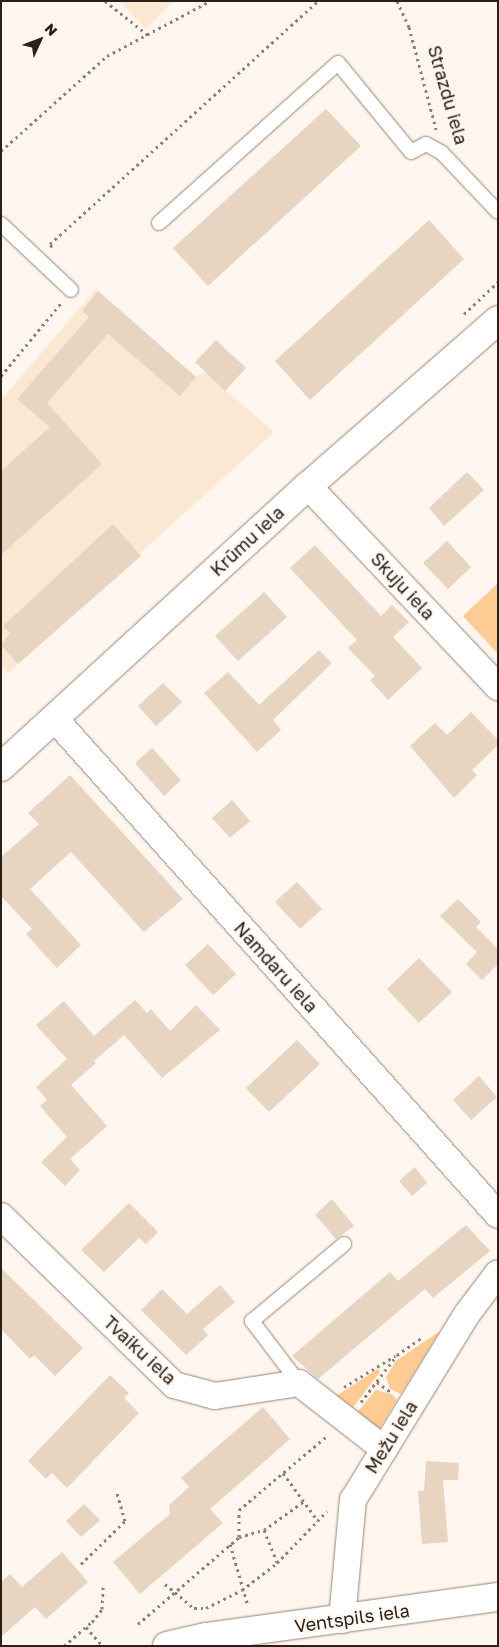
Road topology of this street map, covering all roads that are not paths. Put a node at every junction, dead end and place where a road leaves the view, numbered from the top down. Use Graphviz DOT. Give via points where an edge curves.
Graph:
graph roads {
  1 [pos="498,212"];
  2 [pos="159,223"];
  3 [pos="1,224"];
  4 [pos="71,290"];
  5 [pos="498,320"];
  6 [pos="308,486"];
  7 [pos="498,687"];
  8 [pos="54,718"];
  9 [pos="1,768"];
  10 [pos="498,1215"];
  11 [pos="1,1216"];
  12 [pos="344,1244"];
  13 [pos="498,1273"];
  14 [pos="299,1382"];
  15 [pos="384,1449"];
  16 [pos="498,1597"];
  17 [pos="342,1620"];
  18 [pos="210,1641"];
  19 [pos="167,1646"];
  1 -- 2 [label="lane, Strazdu iela" via="442,153 426,144 411,152 338,63"];
  3 -- 4 [label="lane"];
  5 -- 6 [label="street, Krūmu iela"];
  6 -- 7 [label="street, Skuju iela"];
  6 -- 8 [label="street, Krūmu iela"];
  8 -- 9 [label="street, Krūmu iela"];
  8 -- 10 [label="street, Namdaru iela"];
  11 -- 14 [label="street, Tvaiku iela" via="174,1385 215,1396"];
  12 -- 14 [label="lane" via="252,1321"];
  13 -- 15 [label="street, Mežu iela" via="467,1314"];
  14 -- 15 [label="street"];
  15 -- 17 [label="street, Mežu iela" via="352,1500"];
  16 -- 17 [label="street, Ventspils iela"];
  17 -- 18 [label="street, Ventspils iela"];
  18 -- 19 [label="street"];
}
